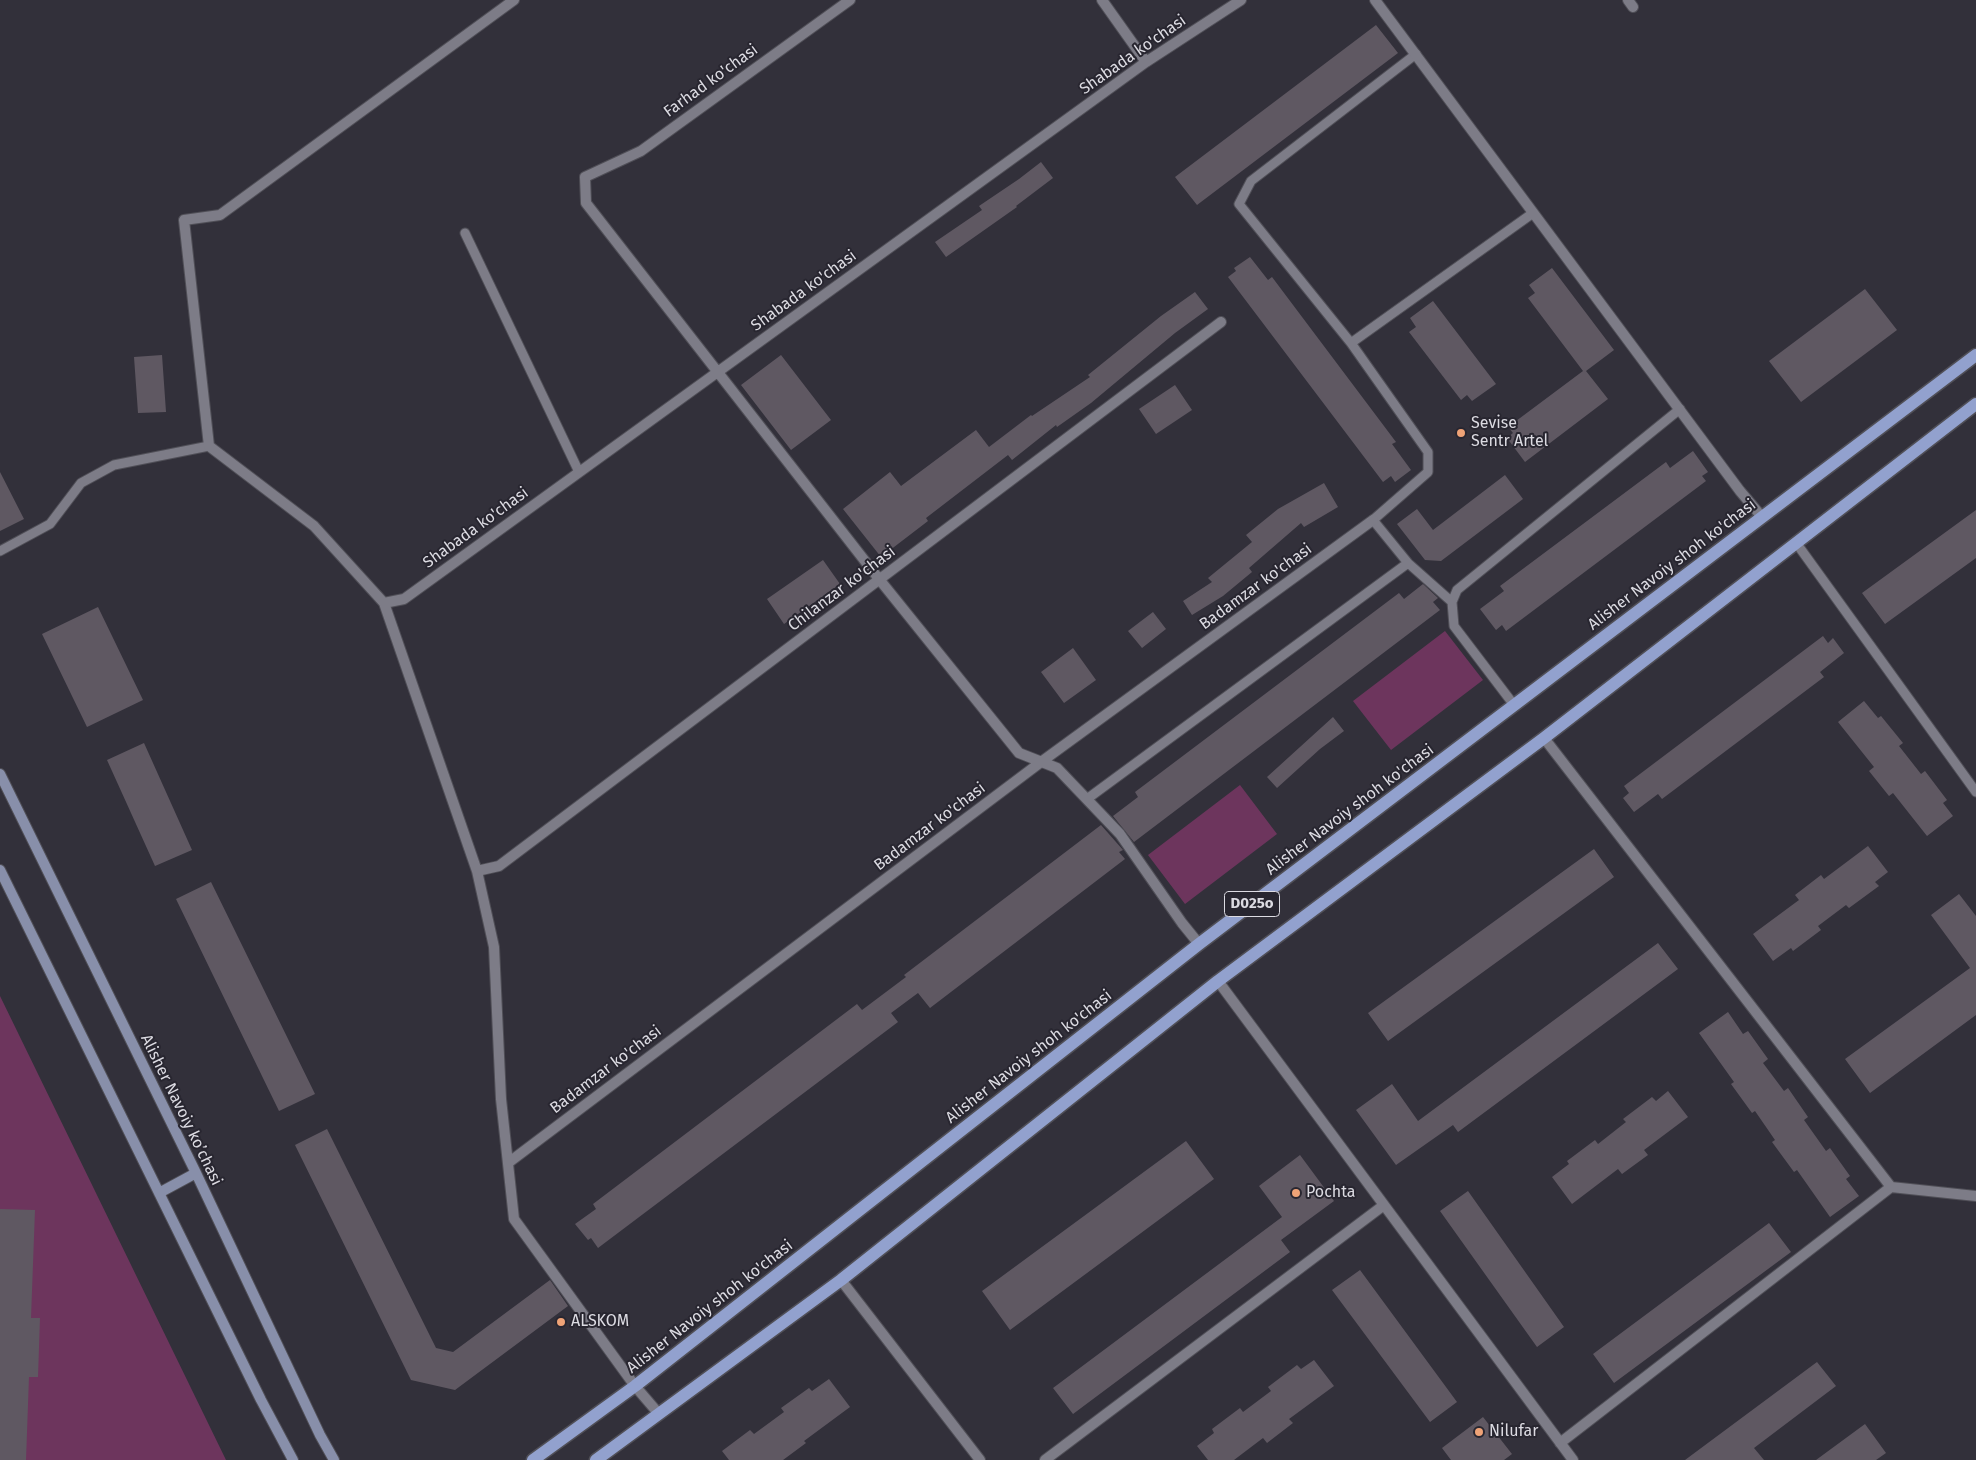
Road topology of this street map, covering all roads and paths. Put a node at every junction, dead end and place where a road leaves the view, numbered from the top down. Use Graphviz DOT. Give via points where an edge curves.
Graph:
graph roads {
  1 [pos="514,0"];
  2 [pos="850,0"];
  3 [pos="1102,0"];
  4 [pos="1240,0"];
  5 [pos="1376,0"];
  6 [pos="1416,54"];
  7 [pos="1146,62"];
  8 [pos="1534,213"];
  9 [pos="465,233"];
  10 [pos="1220,322"];
  11 [pos="1351,343"];
  12 [pos="1976,355"];
  13 [pos="718,372"];
  14 [pos="1976,404"];
  15 [pos="1680,409"];
  16 [pos="209,446"];
  17 [pos="579,472"];
  18 [pos="1762,517"];
  19 [pos="1373,520"];
  20 [pos="1797,544"];
  21 [pos="0,550"];
  22 [pos="1408,563"];
  23 [pos="879,579"];
  24 [pos="1452,602"];
  25 [pos="384,604"];
  26 [pos="1514,705"];
  27 [pos="1544,738"];
  28 [pos="1041,762"];
  29 [pos="0,774"];
  30 [pos="1976,792"];
  31 [pos="1087,800"];
  32 [pos="0,870"];
  33 [pos="478,871"];
  34 [pos="1199,944"];
  35 [pos="1218,981"];
  36 [pos="508,1163"];
  37 [pos="196,1173"];
  38 [pos="1891,1186"];
  39 [pos="158,1193"];
  40 [pos="1976,1196"];
  41 [pos="1384,1205"];
  42 [pos="841,1280"];
  43 [pos="635,1386"];
  44 [pos="659,1414"];
  45 [pos="1560,1444"];
  46 [pos="293,1460"];
  47 [pos="334,1460"];
  48 [pos="533,1460"];
  49 [pos="596,1460"];
  50 [pos="980,1460"];
  51 [pos="1045,1460"];
  52 [pos="1572,1460"];
  1 -- 16 [label="street" via="220,216 184,220"];
  2 -- 13 [label="street, Farhad ko'chasi" via="641,151 585,177 586,203"];
  3 -- 7 [label="street"];
  4 -- 7 [label="street, Shabada ko'chasi"];
  5 -- 6 [label="street"];
  6 -- 8 [label="street"];
  6 -- 11 [label="lane" via="1251,181 1239,204"];
  7 -- 13 [label="street, Shabada ko'chasi"];
  8 -- 11 [label="lane"];
  8 -- 15 [label="street"];
  9 -- 17 [label="lane"];
  10 -- 23 [label="street, Chilanzar ko'chasi"];
  11 -- 19 [label="lane" via="1428,452 1428,472"];
  12 -- 18 [label="main road, Alisher Navoiy shoh ko'chasi / D025o"];
  13 -- 17 [label="street, Shabada ko'chasi"];
  13 -- 23 [label="street"];
  14 -- 20 [label="main road, D025o"];
  15 -- 18 [label="street"];
  15 -- 24 [label="lane" via="1457,590"];
  16 -- 21 [label="lane" via="114,466 81,483 50,524"];
  16 -- 25 [label="street" via="314,526"];
  17 -- 25 [label="street, Shabada ko'chasi" via="404,599"];
  18 -- 26 [label="main road, Alisher Navoiy shoh ko'chasi / D025o"];
  19 -- 22 [label="lane"];
  19 -- 28 [label="street, Badamzar ko'chasi"];
  20 -- 27 [label="main road, D025o"];
  20 -- 30 [label="lane"];
  22 -- 24 [label="lane"];
  22 -- 31 [label="lane"];
  23 -- 28 [label="street" via="1019,753"];
  23 -- 33 [label="street, Chilanzar ko'chasi" via="499,866"];
  24 -- 26 [label="lane" via="1454,626"];
  25 -- 33 [label="street"];
  26 -- 34 [label="main road, Alisher Navoiy shoh ko'chasi / D025o"];
  27 -- 35 [label="main road, D025o"];
  27 -- 38 [label="street"];
  28 -- 31 [label="street" via="1056,768"];
  28 -- 36 [label="street, Badamzar ko'chasi"];
  29 -- 37 [label="main road, Alisher Navoiy ko’chasi"];
  31 -- 34 [label="street" via="1120,834"];
  32 -- 39 [label="main road"];
  33 -- 36 [label="street" via="494,947 501,1099"];
  34 -- 43 [label="main road, Alisher Navoiy shoh ko'chasi / D025o"];
  35 -- 41 [label="street"];
  35 -- 42 [label="main road, D025o"];
  36 -- 43 [label="street" via="514,1219"];
  37 -- 39 [label="main road"];
  37 -- 47 [label="main road, Alisher Navoiy ko’chasi"];
  38 -- 40 [label="street"];
  38 -- 45 [label="street"];
  39 -- 46 [label="main road"];
  41 -- 45 [label="street"];
  41 -- 51 [label="street"];
  42 -- 44 [label="main road, D025o"];
  42 -- 50 [label="street"];
  43 -- 44 [label="street"];
  43 -- 48 [label="main road, Alisher Navoiy shoh ko'chasi / D025o"];
  44 -- 49 [label="main road, D025o"];
  45 -- 52 [label="street"];
}
